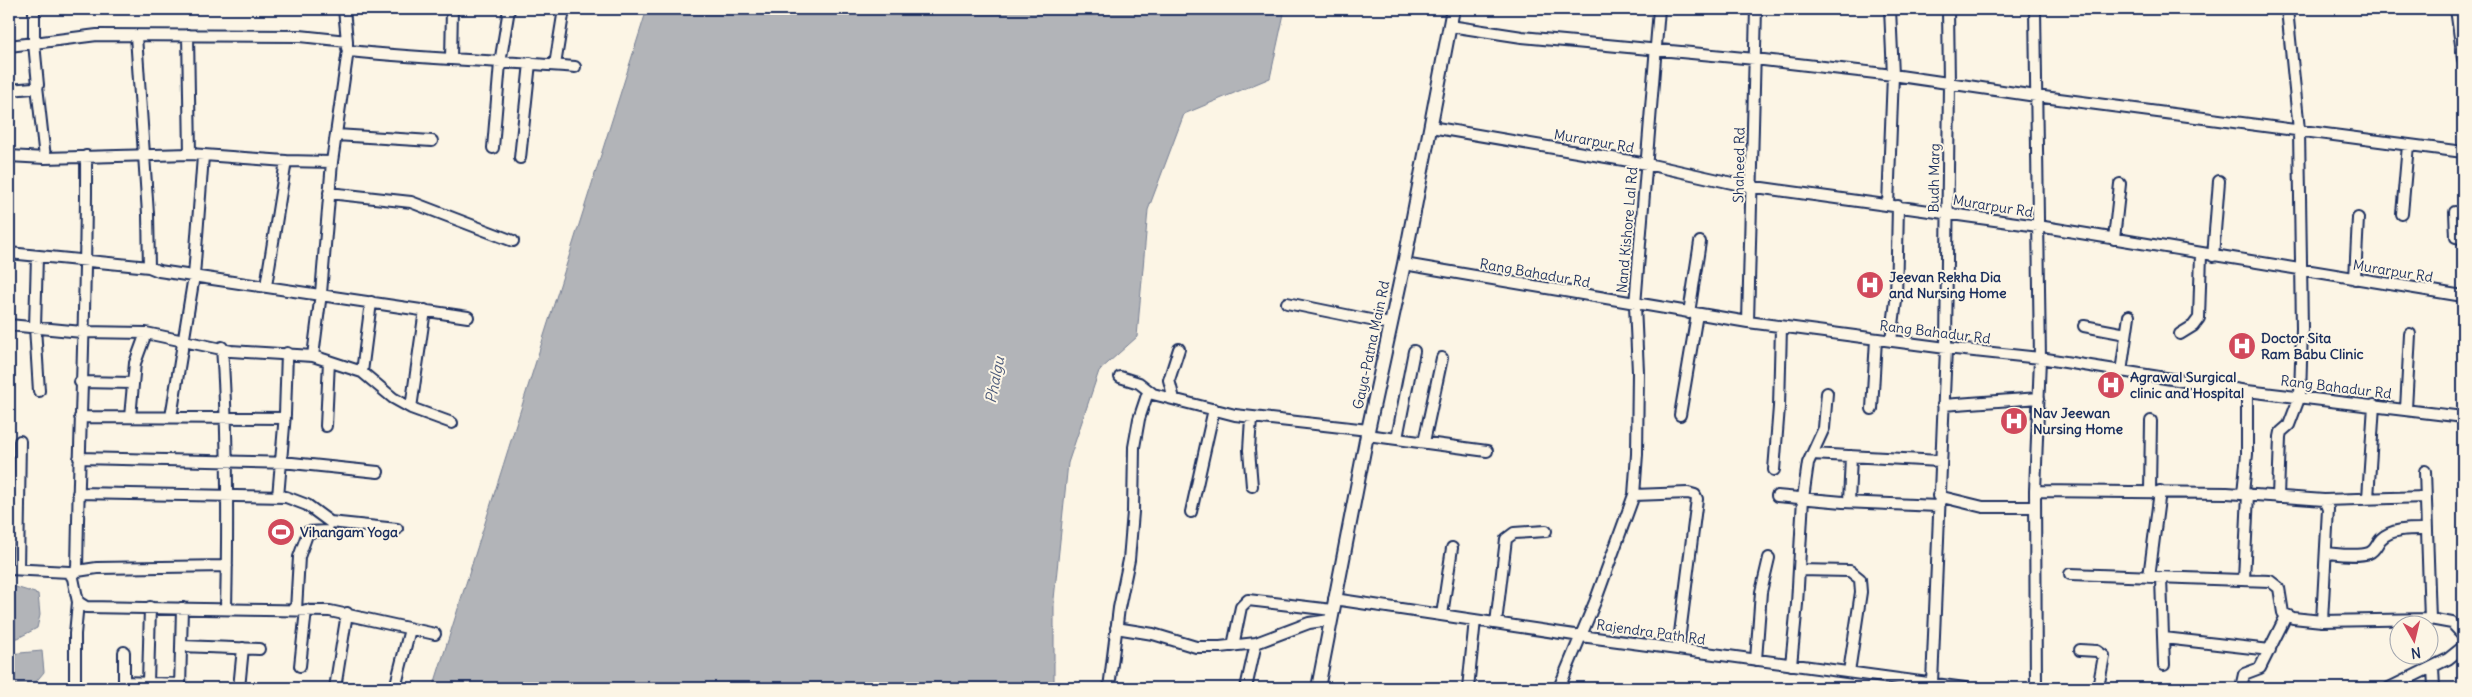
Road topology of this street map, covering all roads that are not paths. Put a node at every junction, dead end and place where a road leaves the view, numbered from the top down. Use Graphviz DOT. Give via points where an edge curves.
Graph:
graph roads {
  1 [pos="34,9"];
  2 [pos="344,9"];
  3 [pos="452,9"];
  4 [pos="509,9"];
  5 [pos="564,9"];
  6 [pos="1453,9"];
  7 [pos="1659,9"];
  8 [pos="1756,9"];
  9 [pos="1890,9"];
  10 [pos="1948,9"];
  11 [pos="2035,9"];
  12 [pos="2287,9"];
  13 [pos="2456,9"];
  14 [pos="1450,26"];
  15 [pos="188,35"];
  16 [pos="136,36"];
  17 [pos="34,43"];
  18 [pos="9,46"];
  19 [pos="347,46"];
  20 [pos="1656,49"];
  21 [pos="450,59"];
  22 [pos="1755,59"];
  23 [pos="2463,59"];
  24 [pos="500,63"];
  25 [pos="530,63"];
  26 [pos="555,65"];
  27 [pos="575,66"];
  28 [pos="1893,75"];
  29 [pos="1949,83"];
  30 [pos="37,86"];
  31 [pos="9,90"];
  32 [pos="2036,96"];
  33 [pos="1431,127"];
  34 [pos="2299,130"];
  35 [pos="336,135"];
  36 [pos="432,141"];
  37 [pos="2408,145"];
  38 [pos="493,148"];
  39 [pos="2463,152"];
  40 [pos="190,154"];
  41 [pos="144,155"];
  42 [pos="9,156"];
  43 [pos="86,156"];
  44 [pos="203,156"];
  45 [pos="45,158"];
  46 [pos="520,158"];
  47 [pos="286,162"];
  48 [pos="332,162"];
  49 [pos="1647,164"];
  50 [pos="2219,180"];
  51 [pos="2120,184"];
  52 [pos="1752,186"];
  53 [pos="330,192"];
  54 [pos="1893,206"];
  55 [pos="1947,212"];
  56 [pos="2455,212"];
  57 [pos="2402,214"];
  58 [pos="2358,218"];
  59 [pos="2038,226"];
  60 [pos="2114,239"];
  61 [pos="2463,239"];
  62 [pos="514,241"];
  63 [pos="1700,242"];
  64 [pos="9,252"];
  65 [pos="2201,254"];
  66 [pos="37,256"];
  67 [pos="2213,256"];
  68 [pos="86,262"];
  69 [pos="1404,264"];
  70 [pos="148,267"];
  71 [pos="2300,270"];
  72 [pos="194,276"];
  73 [pos="2355,279"];
  74 [pos="266,286"];
  75 [pos="321,294"];
  76 [pos="2463,296"];
  77 [pos="371,302"];
  78 [pos="1287,303"];
  79 [pos="1635,305"];
  80 [pos="425,310"];
  81 [pos="1693,314"];
  82 [pos="2129,316"];
  83 [pos="468,317"];
  84 [pos="1748,322"];
  85 [pos="1390,324"];
  86 [pos="9,325"];
  87 [pos="2084,326"];
  88 [pos="35,327"];
  89 [pos="1781,327"];
  90 [pos="82,332"];
  91 [pos="146,333"];
  92 [pos="2126,334"];
  93 [pos="2180,334"];
  94 [pos="2410,334"];
  95 [pos="1876,339"];
  96 [pos="182,340"];
  97 [pos="1892,341"];
  98 [pos="222,348"];
  99 [pos="1946,348"];
  100 [pos="1179,349"];
  101 [pos="1414,351"];
  102 [pos="287,353"];
  103 [pos="313,356"];
  104 [pos="1442,358"];
  105 [pos="2040,358"];
  106 [pos="329,361"];
  107 [pos="362,372"];
  108 [pos="2121,372"];
  109 [pos="1120,377"];
  110 [pos="80,382"];
  111 [pos="132,383"];
  112 [pos="39,391"];
  113 [pos="2247,391"];
  114 [pos="1148,392"];
  115 [pos="1827,393"];
  116 [pos="2300,396"];
  117 [pos="2039,398"];
  118 [pos="1174,399"];
  119 [pos="1943,405"];
  120 [pos="2374,406"];
  121 [pos="411,408"];
  122 [pos="1214,409"];
  123 [pos="2406,409"];
  124 [pos="1872,410"];
  125 [pos="1680,415"];
  126 [pos="80,417"];
  127 [pos="130,417"];
  128 [pos="171,417"];
  129 [pos="226,417"];
  130 [pos="2463,417"];
  131 [pos="285,418"];
  132 [pos="1251,418"];
  133 [pos="2151,421"];
  134 [pos="452,423"];
  135 [pos="326,426"];
  136 [pos="1368,432"];
  137 [pos="1397,438"];
  138 [pos="20,441"];
  139 [pos="1424,442"];
  140 [pos="1487,451"];
  141 [pos="1812,454"];
  142 [pos="1851,456"];
  143 [pos="79,458"];
  144 [pos="1940,461"];
  145 [pos="226,462"];
  146 [pos="280,463"];
  147 [pos="1774,470"];
  148 [pos="2425,471"];
  149 [pos="378,472"];
  150 [pos="1252,486"];
  151 [pos="2035,491"];
  152 [pos="2155,491"];
  153 [pos="78,492"];
  154 [pos="2246,494"];
  155 [pos="1634,495"];
  156 [pos="227,496"];
  157 [pos="1777,496"];
  158 [pos="278,497"];
  159 [pos="2278,497"];
  160 [pos="1803,498"];
  161 [pos="2368,498"];
  162 [pos="2426,498"];
  163 [pos="2324,500"];
  164 [pos="1938,501"];
  165 [pos="1849,502"];
  166 [pos="2035,507"];
  167 [pos="1190,512"];
  168 [pos="398,529"];
  169 [pos="2426,529"];
  170 [pos="328,531"];
  171 [pos="1546,531"];
  172 [pos="1452,548"];
  173 [pos="2326,554"];
  174 [pos="1769,558"];
  175 [pos="227,566"];
  176 [pos="13,569"];
  177 [pos="1799,570"];
  178 [pos="73,572"];
  179 [pos="2070,574"];
  180 [pos="2148,577"];
  181 [pos="2161,578"];
  182 [pos="2244,580"];
  183 [pos="78,602"];
  184 [pos="150,608"];
  185 [pos="182,608"];
  186 [pos="226,608"];
  187 [pos="301,610"];
  188 [pos="1332,610"];
  189 [pos="347,613"];
  190 [pos="2430,614"];
  191 [pos="1442,615"];
  192 [pos="2286,616"];
  193 [pos="2390,619"];
  194 [pos="1475,620"];
  195 [pos="2322,620"];
  196 [pos="2440,621"];
  197 [pos="1496,623"];
  198 [pos="1116,628"];
  199 [pos="410,629"];
  200 [pos="435,634"];
  201 [pos="2463,635"];
  202 [pos="1581,636"];
  203 [pos="2164,638"];
  204 [pos="1256,643"];
  205 [pos="181,646"];
  206 [pos="1234,646"];
  207 [pos="243,648"];
  208 [pos="2463,648"];
  209 [pos="259,649"];
  210 [pos="1678,650"];
  211 [pos="2080,650"];
  212 [pos="2270,650"];
  213 [pos="124,652"];
  214 [pos="1756,660"];
  215 [pos="1791,665"];
  216 [pos="2164,665"];
  217 [pos="300,666"];
  218 [pos="2433,666"];
  219 [pos="1849,672"];
  220 [pos="148,683"];
  221 [pos="124,685"];
  222 [pos="1936,685"];
  223 [pos="180,686"];
  224 [pos="75,688"];
  225 [pos="239,688"];
  226 [pos="335,688"];
  227 [pos="394,688"];
  228 [pos="1109,688"];
  229 [pos="1246,688"];
  230 [pos="1318,688"];
  231 [pos="1468,688"];
  232 [pos="1559,688"];
  233 [pos="1965,688"];
  234 [pos="2036,688"];
  235 [pos="2098,688"];
  236 [pos="2241,688"];
  237 [pos="2390,688"];
  238 [pos="2434,688"];
  1 -- 17 [label="street"];
  2 -- 19 [label="street"];
  3 -- 21 [label="street"];
  4 -- 24 [label="street"];
  5 -- 26 [label="street"];
  6 -- 14 [label="main road, Gaya-Patna Main Rd"];
  7 -- 20 [label="street, Nand Kishore Lal Rd"];
  8 -- 22 [label="street, Shaheed Rd"];
  9 -- 28 [label="street"];
  10 -- 29 [label="street, Budh Marg"];
  11 -- 32 [label="street"];
  12 -- 34 [label="street"];
  13 -- 23 [label="street"];
  14 -- 20 [label="street" via="1522,37"];
  14 -- 33 [label="main road, Gaya-Patna Main Rd"];
  15 -- 16 [label="street"];
  15 -- 19 [label="street" via="300,36"];
  15 -- 40 [label="street"];
  16 -- 17 [label="street" via="97,35"];
  16 -- 41 [label="street"];
  17 -- 18 [label="street"];
  17 -- 30 [label="street"];
  19 -- 21 [label="street"];
  19 -- 35 [label="street"];
  20 -- 22 [label="street"];
  20 -- 49 [label="street, Nand Kishore Lal Rd"];
  21 -- 24 [label="street"];
  22 -- 28 [label="street"];
  22 -- 52 [label="street, Shaheed Rd"];
  24 -- 25 [label="street"];
  24 -- 38 [label="street"];
  25 -- 26 [label="street"];
  25 -- 46 [label="street"];
  26 -- 27 [label="street"];
  28 -- 29 [label="street"];
  28 -- 54 [label="street"];
  29 -- 32 [label="street"];
  29 -- 55 [label="street, Budh Marg"];
  30 -- 31 [label="street"];
  30 -- 45 [label="street"];
  32 -- 34 [label="street"];
  32 -- 59 [label="street"];
  33 -- 49 [label="street, Murarpur Rd"];
  33 -- 69 [label="main road, Gaya-Patna Main Rd"];
  34 -- 37 [label="street"];
  34 -- 71 [label="street"];
  35 -- 36 [label="street"];
  35 -- 48 [label="street"];
  37 -- 39 [label="street"];
  37 -- 57 [label="street"];
  40 -- 41 [label="street"];
  40 -- 44 [label="street"];
  41 -- 43 [label="street"];
  41 -- 70 [label="street"];
  42 -- 45 [label="street"];
  43 -- 45 [label="street"];
  43 -- 68 [label="street"];
  44 -- 47 [label="street"];
  44 -- 72 [label="street"];
  47 -- 48 [label="street"];
  47 -- 74 [label="street"];
  48 -- 53 [label="street"];
  49 -- 52 [label="street, Murarpur Rd"];
  49 -- 79 [label="street, Nand Kishore Lal Rd"];
  50 -- 67 [label="street"];
  51 -- 60 [label="street"];
  52 -- 54 [label="street, Murarpur Rd"];
  52 -- 84 [label="street, Shaheed Rd"];
  53 -- 62 [label="street" via="411,202"];
  53 -- 75 [label="street"];
  54 -- 55 [label="street, Murarpur Rd"];
  54 -- 97 [label="street" via="1896,301"];
  55 -- 59 [label="street, Murarpur Rd"];
  55 -- 99 [label="street, Budh Marg"];
  56 -- 61 [label="street" via="2456,238"];
  58 -- 73 [label="street"];
  59 -- 60 [label="street, Murarpur Rd"];
  59 -- 105 [label="street"];
  60 -- 65 [label="street, Murarpur Rd"];
  63 -- 81 [label="street"];
  64 -- 66 [label="street"];
  65 -- 67 [label="street, Murarpur Rd"];
  65 -- 93 [label="street" via="2199,318"];
  66 -- 68 [label="street"];
  66 -- 88 [label="street"];
  67 -- 71 [label="street, Murarpur Rd"];
  68 -- 70 [label="street"];
  68 -- 90 [label="street"];
  69 -- 79 [label="street, Rang Bahadur Rd"];
  69 -- 85 [label="main road, Gaya-Patna Main Rd"];
  70 -- 72 [label="street"];
  71 -- 73 [label="street, Murarpur Rd"];
  71 -- 116 [label="street"];
  72 -- 74 [label="street"];
  72 -- 96 [label="street"];
  73 -- 76 [label="street, Murarpur Rd"];
  74 -- 75 [label="street"];
  75 -- 77 [label="street"];
  75 -- 103 [label="street"];
  77 -- 80 [label="street"];
  77 -- 107 [label="street"];
  78 -- 85 [label="street"];
  79 -- 81 [label="street, Rang Bahadur Rd"];
  79 -- 155 [label="street, Nand Kishore Lal Rd" via="1638,372"];
  80 -- 83 [label="street"];
  80 -- 121 [label="street"];
  81 -- 84 [label="street, Rang Bahadur Rd"];
  81 -- 125 [label="street"];
  82 -- 92 [label="street"];
  84 -- 89 [label="street, Rang Bahadur Rd"];
  85 -- 136 [label="main road, Gaya-Patna Main Rd"];
  86 -- 88 [label="street"];
  87 -- 92 [label="street"];
  88 -- 90 [label="street"];
  88 -- 112 [label="street"];
  89 -- 95 [label="street, Rang Bahadur Rd"];
  89 -- 147 [label="street"];
  90 -- 91 [label="street"];
  90 -- 110 [label="street"];
  91 -- 96 [label="street"];
  91 -- 111 [label="street" via="135,363"];
  92 -- 108 [label="street"];
  94 -- 123 [label="street"];
  95 -- 97 [label="street, Rang Bahadur Rd"];
  95 -- 124 [label="street"];
  96 -- 98 [label="street"];
  96 -- 128 [label="street"];
  97 -- 99 [label="street, Rang Bahadur Rd"];
  98 -- 102 [label="street"];
  98 -- 129 [label="street"];
  99 -- 105 [label="street, Rang Bahadur Rd"];
  99 -- 119 [label="street, Budh Marg"];
  100 -- 118 [label="street" via="1169,380"];
  101 -- 137 [label="street"];
  102 -- 103 [label="street"];
  102 -- 131 [label="street"];
  103 -- 106 [label="street"];
  104 -- 139 [label="street"];
  105 -- 108 [label="street, Rang Bahadur Rd"];
  105 -- 117 [label="street"];
  106 -- 107 [label="street"];
  106 -- 135 [label="street"];
  107 -- 121 [label="street" via="393,398"];
  108 -- 113 [label="street, Rang Bahadur Rd"];
  109 -- 114 [label="street" via="1139,383"];
  110 -- 111 [label="street"];
  110 -- 126 [label="street"];
  111 -- 127 [label="street"];
  113 -- 116 [label="street, Rang Bahadur Rd"];
  113 -- 154 [label="street"];
  114 -- 118 [label="street"];
  114 -- 198 [label="street" via="1134,447 1130,553"];
  115 -- 141 [label="street" via="1824,428"];
  116 -- 120 [label="street, Rang Bahadur Rd"];
  116 -- 159 [label="street" via="2289,425 2281,432"];
  117 -- 119 [label="street"];
  117 -- 151 [label="street"];
  118 -- 122 [label="street"];
  119 -- 144 [label="street, Budh Marg"];
  120 -- 123 [label="street, Rang Bahadur Rd"];
  120 -- 161 [label="street"];
  121 -- 134 [label="street"];
  122 -- 132 [label="street"];
  122 -- 167 [label="street"];
  123 -- 130 [label="street, Rang Bahadur Rd"];
  126 -- 127 [label="street"];
  126 -- 143 [label="street"];
  127 -- 128 [label="street"];
  128 -- 129 [label="street"];
  129 -- 131 [label="street"];
  129 -- 145 [label="street"];
  131 -- 146 [label="street"];
  132 -- 136 [label="street"];
  132 -- 150 [label="street"];
  133 -- 152 [label="street"];
  136 -- 137 [label="street"];
  136 -- 188 [label="main road, Gaya-Patna Main Rd"];
  137 -- 139 [label="street"];
  138 -- 176 [label="street"];
  139 -- 140 [label="street"];
  141 -- 142 [label="street"];
  141 -- 160 [label="street" via="1806,470"];
  142 -- 144 [label="street"];
  142 -- 165 [label="street"];
  143 -- 145 [label="street"];
  143 -- 153 [label="street"];
  144 -- 164 [label="street, Budh Marg"];
  145 -- 146 [label="street"];
  145 -- 156 [label="street"];
  146 -- 149 [label="street"];
  146 -- 158 [label="street"];
  148 -- 162 [label="street"];
  151 -- 152 [label="street"];
  151 -- 166 [label="street"];
  152 -- 154 [label="street"];
  152 -- 180 [label="street"];
  153 -- 156 [label="street"];
  153 -- 178 [label="street"];
  154 -- 159 [label="street"];
  154 -- 182 [label="street"];
  155 -- 202 [label="street, Nand Kishore Lal Rd"];
  155 -- 210 [label="street" via="1688,493 1697,499"];
  156 -- 158 [label="street"];
  156 -- 175 [label="street"];
  157 -- 160 [label="street"];
  158 -- 168 [label="street" via="308,505 330,522"];
  159 -- 163 [label="street"];
  160 -- 165 [label="street"];
  160 -- 177 [label="street"];
  161 -- 162 [label="street"];
  161 -- 163 [label="street"];
  162 -- 169 [label="street"];
  163 -- 173 [label="street" via="2328,509"];
  164 -- 165 [label="street"];
  164 -- 166 [label="street" via="1983,507"];
  164 -- 222 [label="street, Budh Marg"];
  166 -- 234 [label="street"];
  169 -- 173 [label="street" via="2389,534 2368,553"];
  169 -- 190 [label="street"];
  170 -- 187 [label="street" via="308,532 299,557"];
  171 -- 197 [label="street" via="1514,532 1506,539"];
  172 -- 191 [label="street"];
  173 -- 195 [label="street"];
  174 -- 214 [label="street" via="1759,604"];
  175 -- 178 [label="street" via="97,568"];
  175 -- 186 [label="street"];
  176 -- 178 [label="street"];
  177 -- 215 [label="street"];
  177 -- 219 [label="street" via="1850,571 1860,579 1862,592"];
  178 -- 183 [label="street"];
  179 -- 180 [label="street"];
  180 -- 181 [label="street"];
  181 -- 182 [label="street"];
  181 -- 203 [label="street"];
  182 -- 192 [label="street" via="2276,583"];
  183 -- 184 [label="street" via="86,607"];
  183 -- 224 [label="street"];
  184 -- 185 [label="street"];
  184 -- 220 [label="street"];
  185 -- 186 [label="street"];
  185 -- 205 [label="street"];
  186 -- 187 [label="street"];
  187 -- 189 [label="street"];
  187 -- 217 [label="street"];
  188 -- 191 [label="street, Rajendra Path Rd"];
  188 -- 204 [label="street" via="1309,624"];
  188 -- 206 [label="street, Rajendra Path Rd" via="1248,600 1241,607"];
  188 -- 230 [label="main road, Gaya-Patna Main Rd"];
  189 -- 199 [label="street"];
  189 -- 226 [label="street"];
  191 -- 194 [label="street, Rajendra Path Rd"];
  192 -- 195 [label="street"];
  192 -- 212 [label="street"];
  193 -- 195 [label="street"];
  194 -- 197 [label="street, Rajendra Path Rd"];
  194 -- 231 [label="street"];
  196 -- 201 [label="street" via="2452,623"];
  197 -- 202 [label="street, Rajendra Path Rd"];
  198 -- 206 [label="street" via="1196,646"];
  198 -- 228 [label="street"];
  199 -- 200 [label="street"];
  199 -- 227 [label="street"];
  202 -- 210 [label="street, Rajendra Path Rd"];
  202 -- 232 [label="street, Nand Kishore Lal Rd"];
  203 -- 212 [label="street"];
  203 -- 216 [label="street"];
  204 -- 206 [label="street"];
  204 -- 229 [label="street"];
  205 -- 207 [label="street"];
  205 -- 223 [label="street"];
  207 -- 209 [label="street"];
  207 -- 225 [label="street"];
  208 -- 218 [label="street"];
  210 -- 214 [label="street, Rajendra Path Rd"];
  211 -- 235 [label="street" via="2097,651 2104,656"];
  212 -- 236 [label="street" via="2260,668 2242,678"];
  213 -- 221 [label="street"];
  214 -- 215 [label="street, Rajendra Path Rd"];
  215 -- 219 [label="street, Rajendra Path Rd"];
  218 -- 237 [label="street"];
  218 -- 238 [label="street"];
  219 -- 222 [label="street, Rajendra Path Rd"];
  220 -- 221 [label="street"];
  220 -- 223 [label="street"];
  222 -- 233 [label="street, Rajendra Path Rd"];
}
